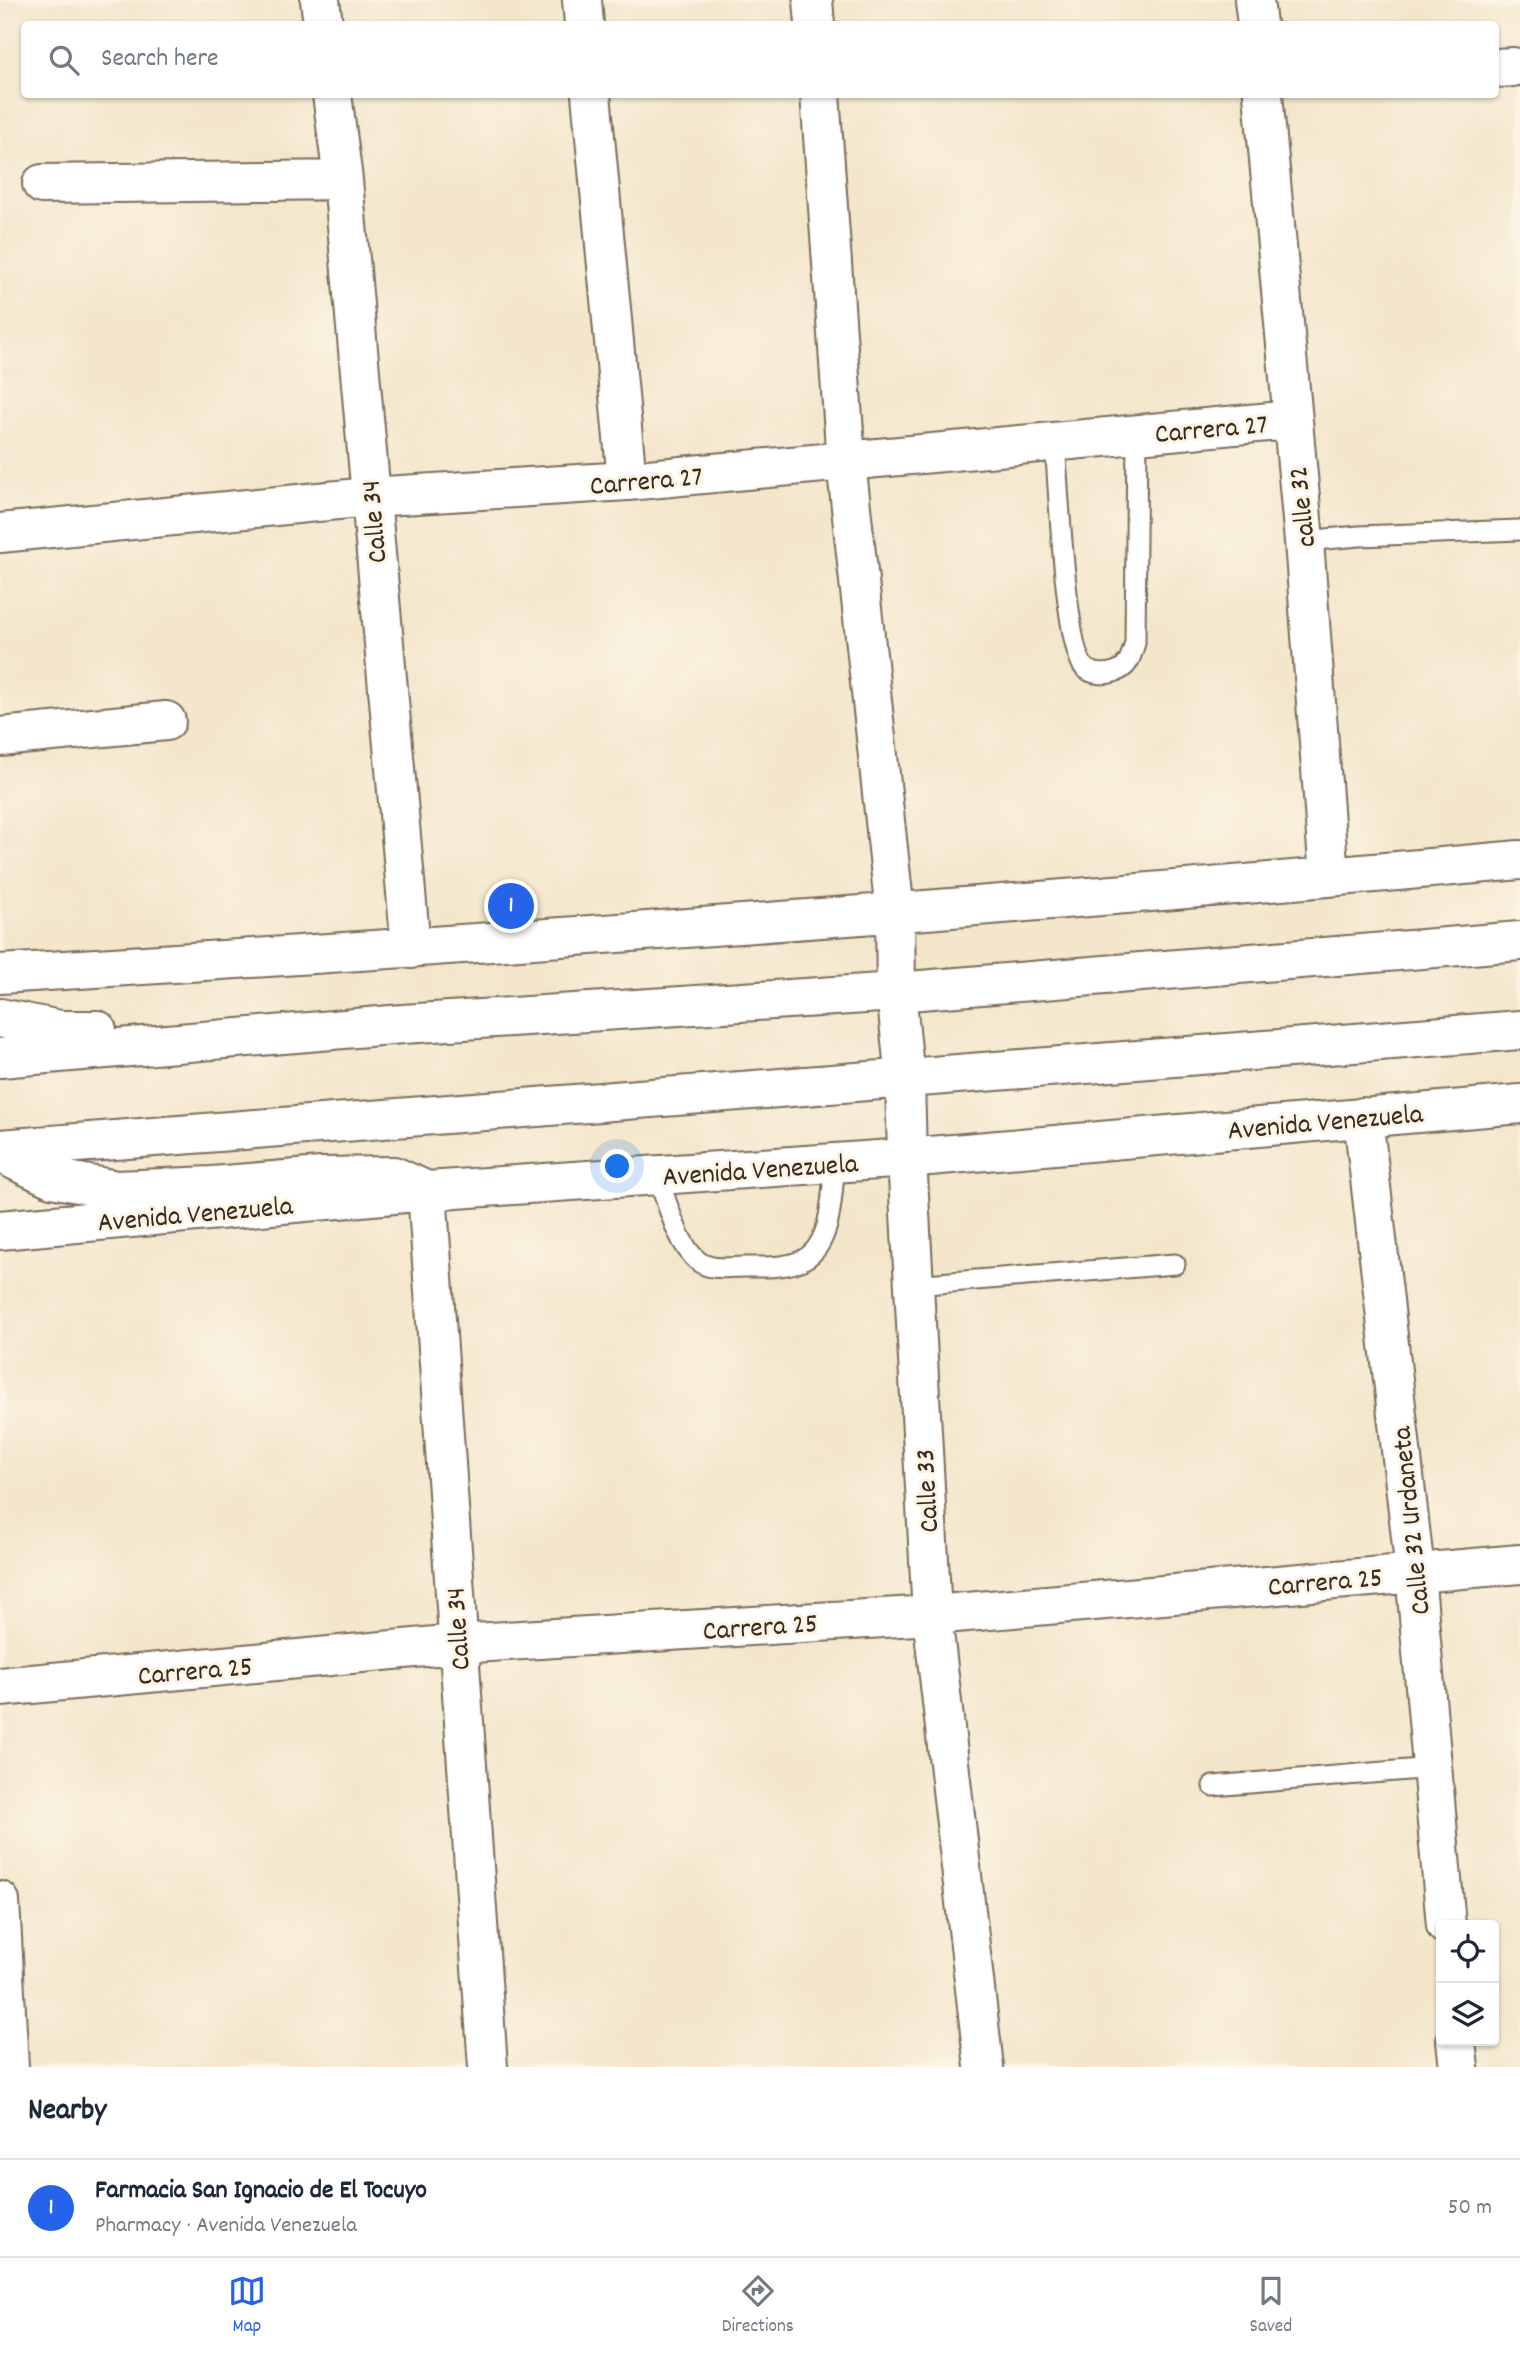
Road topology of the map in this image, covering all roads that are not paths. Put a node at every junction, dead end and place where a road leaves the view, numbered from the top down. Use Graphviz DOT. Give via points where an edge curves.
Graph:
graph roads {
  1 [pos="320,0"];
  2 [pos="582,0"];
  3 [pos="813,0"];
  4 [pos="1254,0"];
  5 [pos="323,21"];
  6 [pos="584,21"];
  7 [pos="815,21"];
  8 [pos="1256,21"];
  9 [pos="333,98"];
  10 [pos="591,98"];
  11 [pos="820,98"];
  12 [pos="1263,98"];
  13 [pos="343,180"];
  14 [pos="42,184"];
  15 [pos="1291,420"];
  16 [pos="1137,434"];
  17 [pos="1055,442"];
  18 [pos="846,461"];
  19 [pos="628,481"];
  20 [pos="369,496"];
  21 [pos="1520,530"];
  22 [pos="0,533"];
  23 [pos="1304,541"];
  24 [pos="166,721"];
  25 [pos="0,737"];
  26 [pos="1520,860"];
  27 [pos="1329,877"];
  28 [pos="895,913"];
  29 [pos="1517,941"];
  30 [pos="411,949"];
  31 [pos="0,974"];
  32 [pos="896,992"];
  33 [pos="0,1018"];
  34 [pos="403,1024"];
  35 [pos="1520,1030"];
  36 [pos="0,1058"];
  37 [pos="905,1079"];
  38 [pos="1520,1104"];
  39 [pos="1363,1116"];
  40 [pos="0,1151"];
  41 [pos="906,1158"];
  42 [pos="835,1162"];
  43 [pos="657,1175"];
  44 [pos="427,1191"];
  45 [pos="0,1230"];
  46 [pos="1175,1264"];
  47 [pos="914,1285"];
  48 [pos="1520,1564"];
  49 [pos="1415,1572"];
  50 [pos="932,1615"];
  51 [pos="457,1644"];
  52 [pos="0,1687"];
  53 [pos="1432,1769"];
  54 [pos="1213,1786"];
  55 [pos="0,1901"];
  56 [pos="1446,1920"];
  57 [pos="1457,2046"];
  58 [pos="9,2067"];
  59 [pos="488,2067"];
  60 [pos="984,2067"];
  61 [pos="1459,2067"];
  1 -- 5 [label="street"];
  2 -- 6 [label="street"];
  3 -- 7 [label="street"];
  4 -- 8 [label="street"];
  9 -- 13 [label="street, Calle 34"];
  10 -- 19 [label="street"];
  11 -- 18 [label="street, Calle 33"];
  12 -- 15 [label="street, calle 32"];
  13 -- 14 [label="street"];
  13 -- 20 [label="street, Calle 34"];
  15 -- 16 [label="street, Carrera 27"];
  15 -- 23 [label="street, calle 32"];
  16 -- 17 [label="street, Carrera 27"];
  16 -- 17 [label="lane" via="1135,643 1130,662 1104,675 1082,666 1070,625"];
  17 -- 18 [label="street, Carrera 27"];
  18 -- 19 [label="street, Carrera 27"];
  18 -- 28 [label="street, Calle 33"];
  19 -- 20 [label="street, Carrera 27"];
  20 -- 22 [label="street, Carrera 27"];
  20 -- 30 [label="street, Calle 34"];
  21 -- 23 [label="lane"];
  23 -- 27 [label="street, calle 32"];
  24 -- 25 [label="street"];
  26 -- 27 [label="street"];
  27 -- 28 [label="street"];
  28 -- 30 [label="street"];
  28 -- 32 [label="street, Calle 33"];
  29 -- 32 [label="street"];
  30 -- 31 [label="street"];
  32 -- 34 [label="street"];
  32 -- 37 [label="street, Calle 33"];
  33 -- 34 [label="street" via="60,1030 209,1027 302,1019"];
  34 -- 36 [label="street"];
  35 -- 37 [label="street"];
  37 -- 40 [label="street"];
  37 -- 41 [label="street, Calle 33"];
  38 -- 39 [label="street, Avenida Venezuela"];
  39 -- 41 [label="street, Avenida Venezuela"];
  39 -- 49 [label="street, Calle 32 Urdaneta"];
  40 -- 44 [label="street" via="52,1178 116,1190 394,1176"];
  41 -- 42 [label="street, Avenida Venezuela"];
  41 -- 47 [label="street, Calle 33"];
  42 -- 43 [label="street, Avenida Venezuela"];
  42 -- 43 [label="lane" via="830,1213 821,1244 801,1262 776,1267 714,1268 699,1263 683,1242"];
  43 -- 44 [label="street, Avenida Venezuela"];
  44 -- 45 [label="street, Avenida Venezuela"];
  44 -- 51 [label="street, Calle 34"];
  46 -- 47 [label="lane"];
  47 -- 50 [label="street, Calle 33"];
  48 -- 49 [label="street, Carrera 25"];
  49 -- 50 [label="street, Carrera 25"];
  49 -- 53 [label="street, Calle 32 Urdaneta"];
  50 -- 51 [label="street, Carrera 25"];
  50 -- 60 [label="street, Calle 33"];
  51 -- 52 [label="street, Carrera 25"];
  51 -- 59 [label="street, Calle 34"];
  53 -- 54 [label="lane"];
  53 -- 56 [label="street, Calle 32 Urdaneta"];
  55 -- 58 [label="street"];
  57 -- 61 [label="street"];
}
